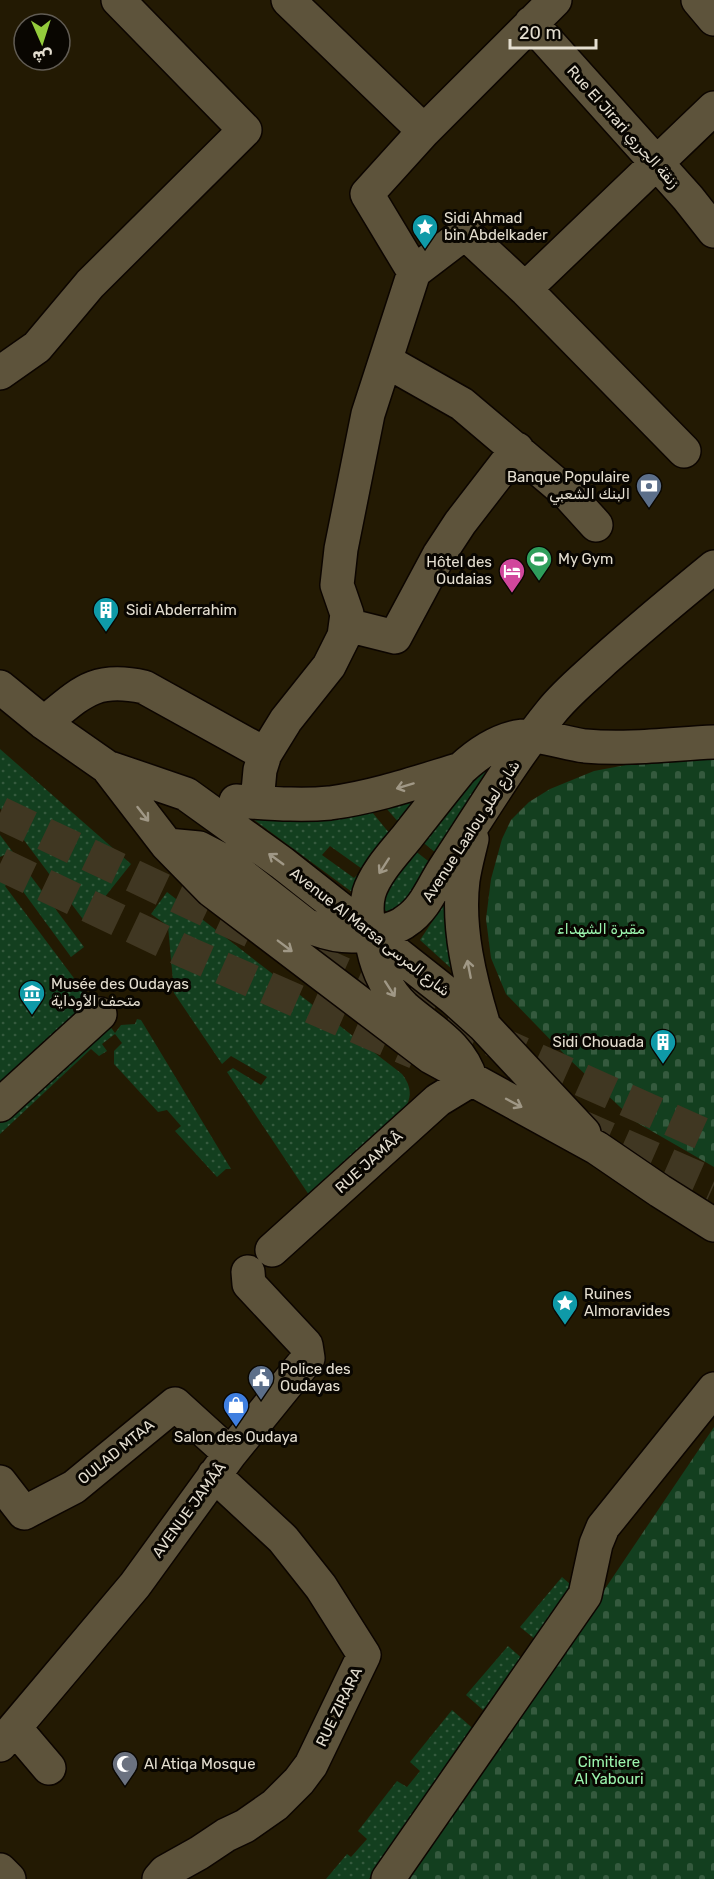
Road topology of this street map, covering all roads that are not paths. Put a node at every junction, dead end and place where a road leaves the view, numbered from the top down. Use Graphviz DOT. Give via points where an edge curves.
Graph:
graph roads {
  1 [pos="118,0"];
  2 [pos="288,0"];
  3 [pos="555,0"];
  4 [pos="698,0"];
  5 [pos="714,19"];
  6 [pos="531,24"];
  7 [pos="714,108"];
  8 [pos="423,131"];
  9 [pos="655,163"];
  10 [pos="714,231"];
  11 [pos="414,272"];
  12 [pos="525,289"];
  13 [pos="386,361"];
  14 [pos="0,373"];
  15 [pos="517,449"];
  16 [pos="684,451"];
  17 [pos="596,525"];
  18 [pos="714,567"];
  19 [pos="347,625"];
  20 [pos="0,687"];
  21 [pos="44,723"];
  22 [pos="533,736"];
  23 [pos="714,742"];
  24 [pos="265,754"];
  25 [pos="107,767"];
  26 [pos="461,769"];
  27 [pos="186,794"];
  28 [pos="257,802"];
  29 [pos="476,823"];
  30 [pos="167,845"];
  31 [pos="371,934"];
  32 [pos="100,1014"];
  33 [pos="484,1026"];
  34 [pos="471,1080"];
  35 [pos="0,1105"];
  36 [pos="597,1148"];
  37 [pos="714,1225"];
  38 [pos="272,1250"];
  39 [pos="248,1272"];
  40 [pos="714,1389"];
  41 [pos="222,1465"];
  42 [pos="0,1482"];
  43 [pos="7,1737"];
  44 [pos="49,1768"];
  45 [pos="0,1870"];
  46 [pos="9,1879"];
  47 [pos="159,1879"];
  48 [pos="388,1879"];
  1 -- 14 [label="street" via="245,130 90,284 37,347"];
  2 -- 8 [label="street"];
  3 -- 6 [label="street"];
  4 -- 5 [label="street"];
  6 -- 8 [label="street"];
  6 -- 9 [label="street, Rue El Jirari زنقة الجرري"];
  7 -- 9 [label="street"];
  8 -- 11 [label="street" via="367,194"];
  9 -- 10 [label="street, Rue El Jirari زنقة الجرري"];
  9 -- 12 [label="street"];
  11 -- 12 [label="street" via="465,233"];
  11 -- 13 [label="street"];
  12 -- 16 [label="street"];
  13 -- 15 [label="street" via="462,404"];
  13 -- 19 [label="street" via="368,414 337,573"];
  15 -- 17 [label="street"];
  15 -- 19 [label="street" via="439,555 395,637"];
  18 -- 22 [label="street, Avenue Laalou شارع لعلو" via="570,692"];
  19 -- 24 [label="street" via="329,666 286,720"];
  20 -- 21 [label="street, Avenue Al Marsa شارع المرسى"];
  21 -- 24 [label="street" via="81,693 101,684 130,684 144,687"];
  21 -- 25 [label="street, Avenue Al Marsa شارع المرسى"];
  22 -- 23 [label="street" via="604,747"];
  22 -- 26 [label="street, Avenue Laalou شارع لعلو" via="496,743"];
  22 -- 29 [label="street, Avenue Laalou شارع لعلو"];
  24 -- 28 [label="street"];
  25 -- 27 [label="street, Avenue Al Marsa شارع المرسى"];
  25 -- 30 [label="street, Avenue Al Marsa شارع المرسى, one-way"];
  26 -- 28 [label="street, one-way" via="369,797 289,805"];
  26 -- 31 [label="street, Avenue Laalou شارع لعلو, one-way" via="376,879 369,893"];
  27 -- 28 [label="street"];
  31 -- 27 [label="street, Avenue Al Marsa شارع المرسى, one-way"];
  29 -- 31 [label="street, Avenue Laalou شارع لعلو" via="415,915 394,928"];
  33 -- 29 [label="street, one-way" via="466,954 463,917 463,880"];
  30 -- 31 [label="street, Avenue Laalou شارع لعلو" via="199,848 224,861 306,926 345,937"];
  30 -- 34 [label="street, Avenue Al Marsa شارع المرسى, one-way" via="211,890 431,1057"];
  31 -- 33 [label="street, Avenue Al Marsa شارع المرسى"];
  31 -- 34 [label="street, Avenue Laalou شارع لعلو, one-way" via="380,973 394,996 463,1058"];
  32 -- 35 [label="street"];
  33 -- 36 [label="street, Avenue Al Marsa شارع المرسى"];
  34 -- 36 [label="street, Avenue Al Marsa شارع المرسى, one-way"];
  34 -- 38 [label="street, RUE JAMÂÂ" via="438,1100"];
  36 -- 37 [label="street, Avenue Al Marsa شارع المرسى"];
  39 -- 41 [label="street, AVENUE JAMÂÂ" via="249,1284 306,1345 308,1358"];
  40 -- 48 [label="street" via="603,1527 585,1595"];
  41 -- 42 [label="street, OULAD MTAA" via="175,1404 74,1486 24,1513"];
  41 -- 43 [label="street, AVENUE JAMÂÂ" via="135,1585"];
  41 -- 47 [label="street, RUE ZIRARA" via="321,1587 364,1655 311,1765 298,1781 246,1826"];
  43 -- 44 [label="street"];
  45 -- 46 [label="street"];
}
